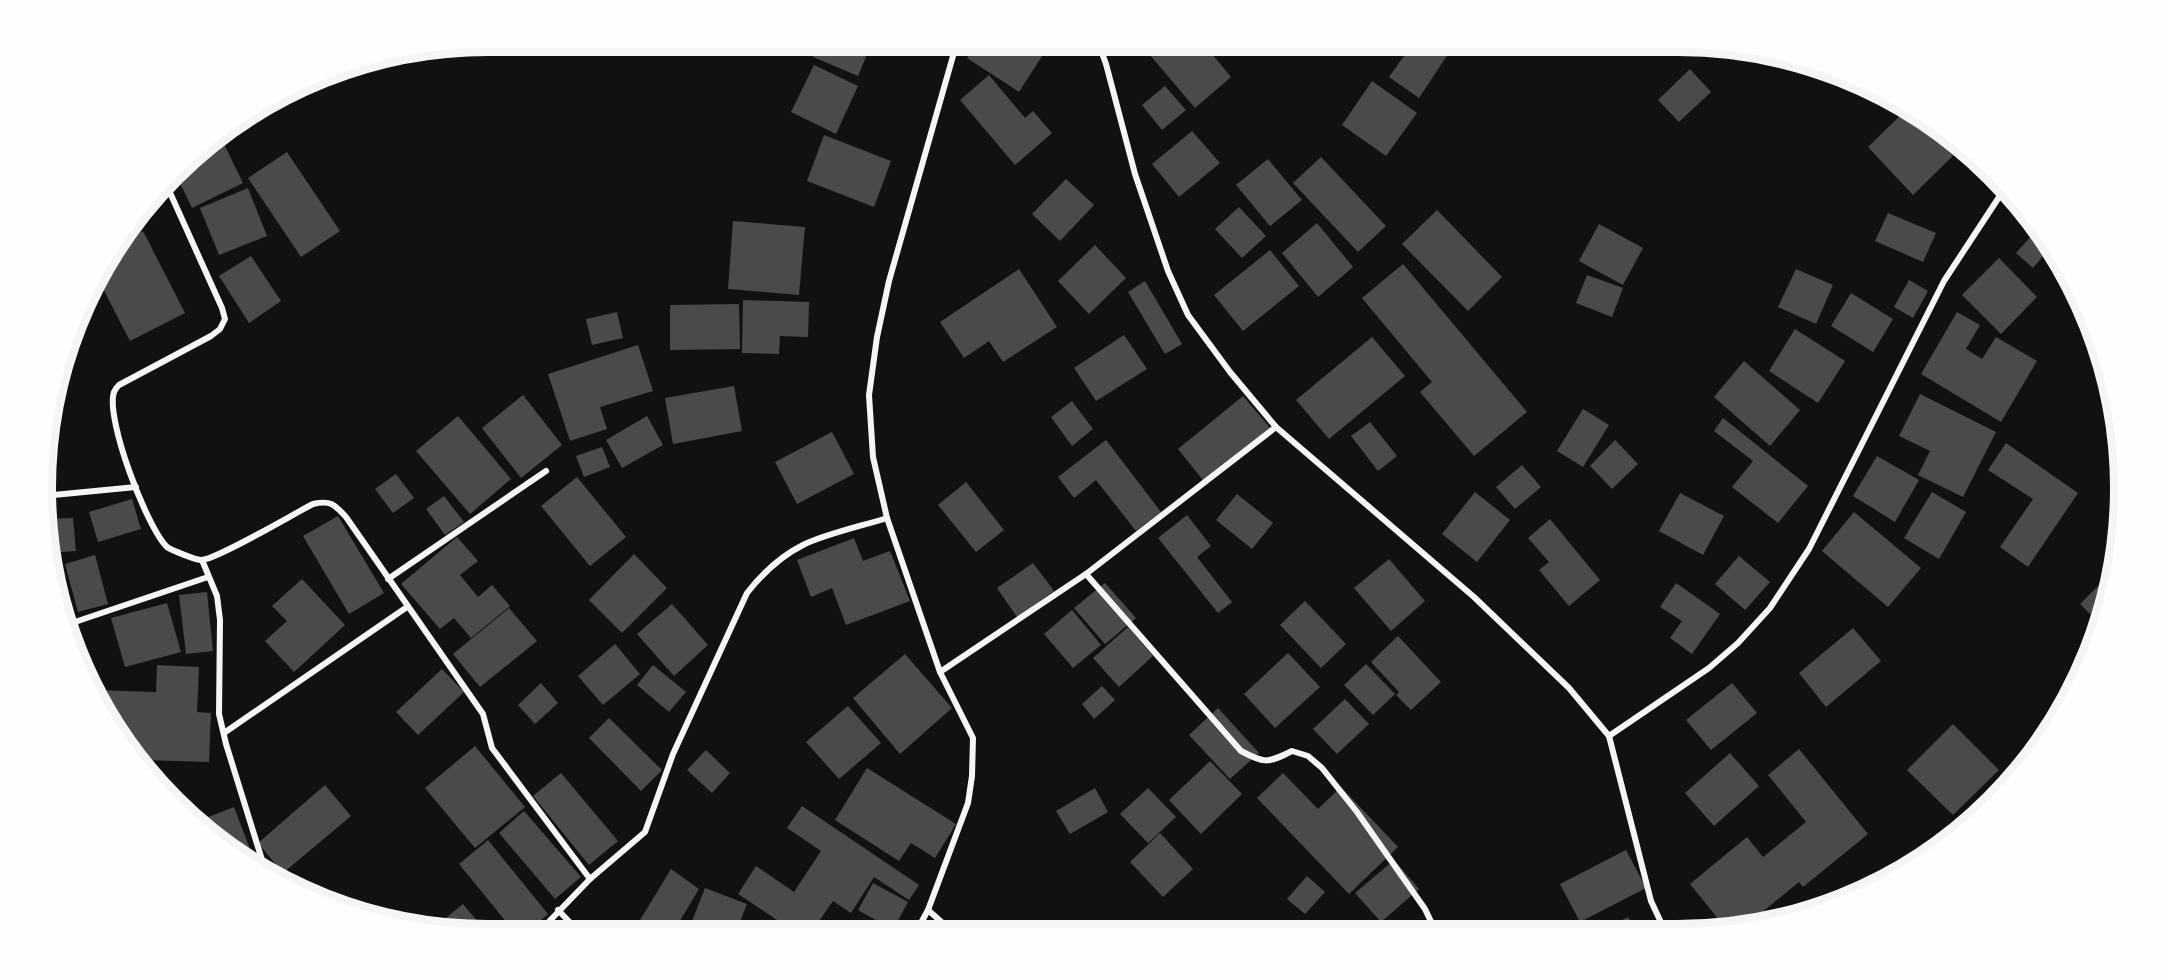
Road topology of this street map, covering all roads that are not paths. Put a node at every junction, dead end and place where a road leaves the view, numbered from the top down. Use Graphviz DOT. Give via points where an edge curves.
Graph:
graph roads {
  1 [pos="954,52"];
  2 [pos="1102,52"];
  3 [pos="170,192"];
  4 [pos="2001,195"];
  5 [pos="1275,427"];
  6 [pos="546,471"];
  7 [pos="136,487"];
  8 [pos="52,495"];
  9 [pos="886,518"];
  10 [pos="202,560"];
  11 [pos="1086,574"];
  12 [pos="208,577"];
  13 [pos="388,579"];
  14 [pos="407,607"];
  15 [pos="74,622"];
  16 [pos="940,672"];
  17 [pos="224,733"];
  18 [pos="1609,736"];
  19 [pos="263,861"];
  20 [pos="590,879"];
  21 [pos="558,910"];
  22 [pos="928,910"];
  23 [pos="546,924"];
  24 [pos="571,924"];
  25 [pos="920,924"];
  26 [pos="944,924"];
  27 [pos="1432,924"];
  28 [pos="1662,924"];
  1 -- 9 [label="street" via="889,280 877,338 869,395 873,457"];
  2 -- 5 [label="street" via="1135,174 1168,271 1188,315"];
  3 -- 7 [label="street" via="225,319 211,336 119,385 114,392 123,454"];
  4 -- 18 [label="street" via="1944,281 1809,549 1770,608 1709,668"];
  5 -- 11 [label="street"];
  5 -- 18 [label="street" via="1474,597 1569,688"];
  6 -- 13 [label="street"];
  7 -- 8 [label="street"];
  7 -- 10 [label="street" via="154,530 168,549"];
  9 -- 16 [label="street"];
  9 -- 20 [label="street" via="804,545 760,577 747,593 673,754 645,832"];
  10 -- 12 [label="street"];
  10 -- 13 [label="street" via="324,501 335,505 345,517"];
  11 -- 16 [label="street"];
  11 -- 27 [label="street" via="1240,751 1259,760 1273,760 1292,751 1308,756 1322,768 1357,812"];
  12 -- 15 [label="street"];
  12 -- 17 [label="street" via="217,596 220,620 219,714"];
  13 -- 14 [label="street"];
  14 -- 17 [label="street"];
  14 -- 20 [label="street" via="483,714 492,748"];
  16 -- 22 [label="street" via="973,738 972,776 968,803"];
  17 -- 19 [label="street"];
  18 -- 28 [label="street" via="1651,901"];
  20 -- 21 [label="street"];
  21 -- 23 [label="street"];
  21 -- 24 [label="street"];
  22 -- 25 [label="street"];
  22 -- 26 [label="street"];
}
